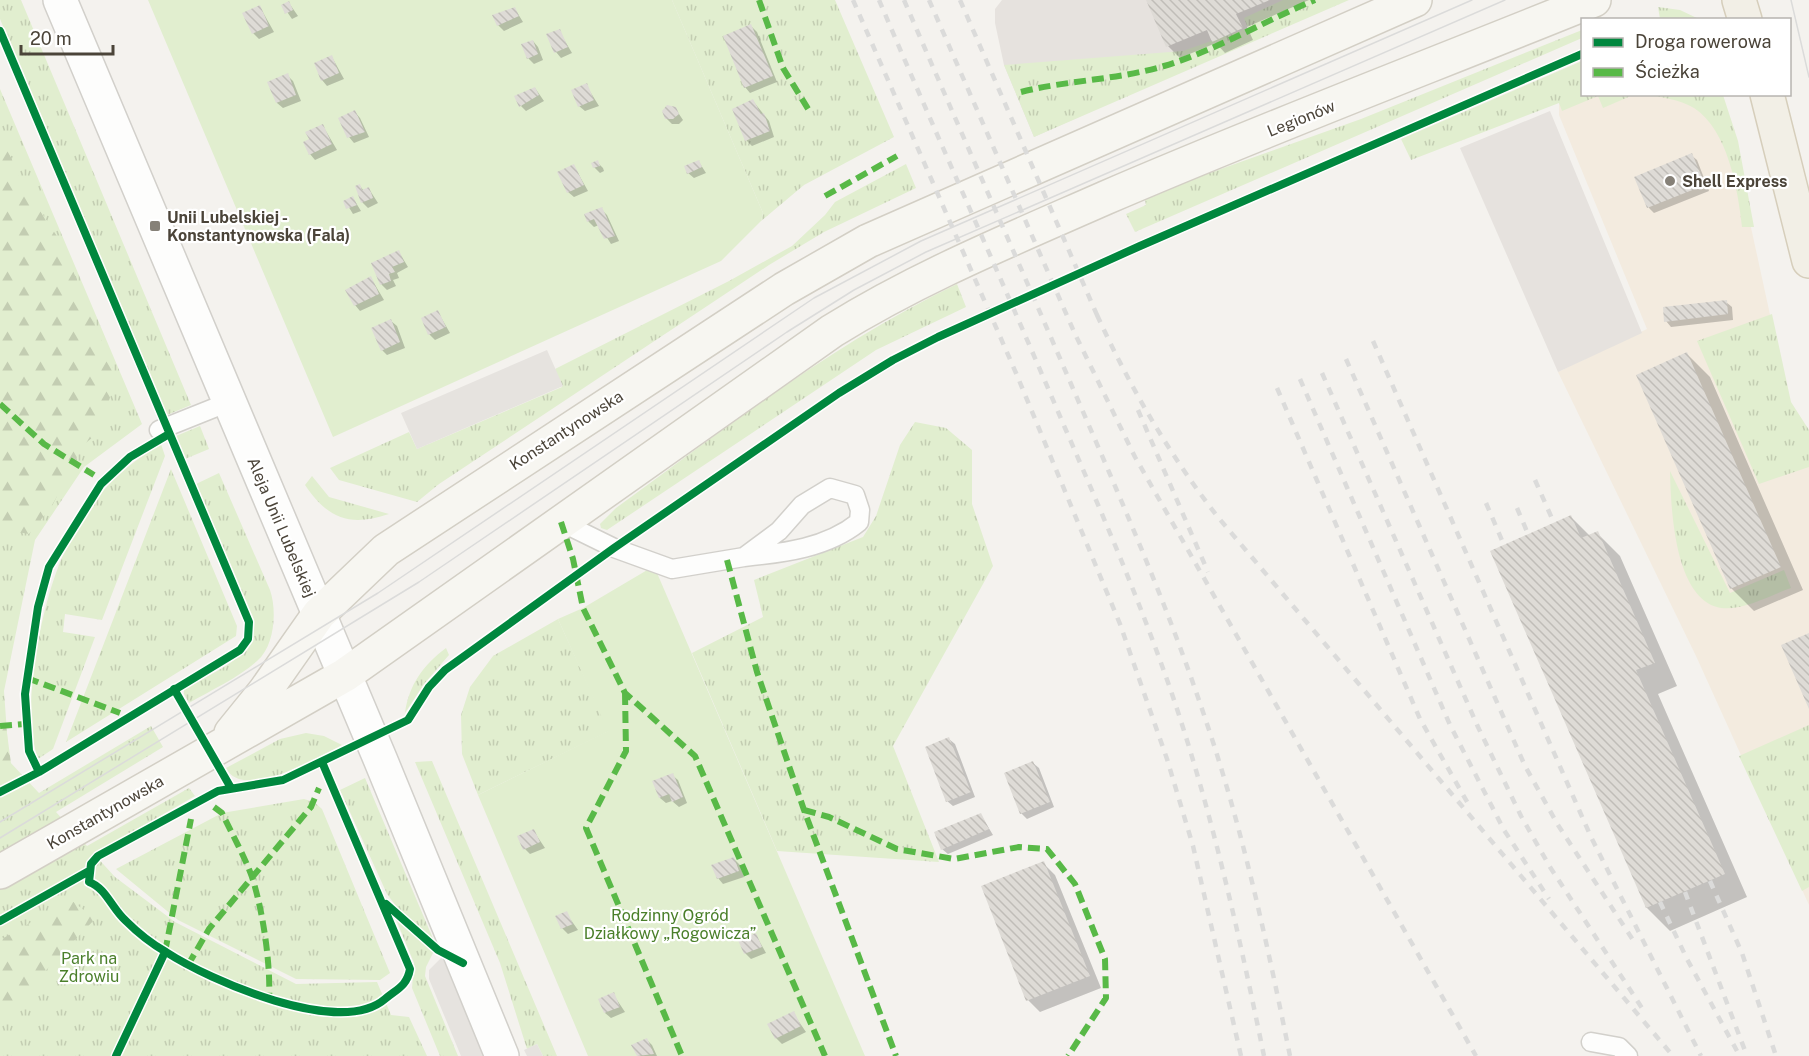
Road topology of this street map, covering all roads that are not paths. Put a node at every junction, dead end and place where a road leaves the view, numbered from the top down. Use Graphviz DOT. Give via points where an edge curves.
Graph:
graph roads {
  1 [pos="60,0"];
  2 [pos="1415,0"];
  3 [pos="1594,0"];
  4 [pos="1739,0"];
  5 [pos="1744,18"];
  6 [pos="1768,96"];
  7 [pos="1009,240"];
  8 [pos="1809,261"];
  9 [pos="229,402"];
  10 [pos="159,430"];
  11 [pos="561,522"];
  12 [pos="744,557"];
  13 [pos="319,614"];
  14 [pos="345,675"];
  15 [pos="210,752"];
  16 [pos="0,872"];
  17 [pos="1591,1041"];
  18 [pos="502,1056"];
  19 [pos="1628,1056"];
  1 -- 9 [label="street, Aleja Unii Lubelskiej"];
  2 -- 13 [label="main road, Konstantynowska" via="868,241 784,289 414,529 361,571"];
  3 -- 7 [label="main road, Legionów" via="1193,161"];
  4 -- 5 [label="main road"];
  6 -- 8 [label="main road"];
  7 -- 11 [label="main road, Konstantynowska" via="935,273 832,331"];
  9 -- 10 [label="lane"];
  9 -- 13 [label="street, Aleja Unii Lubelskiej"];
  11 -- 12 [label="lane" via="614,548 672,569"];
  11 -- 14 [label="main road, Konstantynowska"];
  12 -- 12 [label="lane" via="801,550 845,533 859,522 855,495 830,488 802,505 779,531"];
  13 -- 14 [label="street, Aleja Unii Lubelskiej"];
  13 -- 15 [label="main road, Konstantynowska" via="251,710"];
  14 -- 15 [label="main road, Konstantynowska"];
  14 -- 18 [label="street, Aleja Unii Lubelskiej"];
  15 -- 16 [label="main road, Konstantynowska"];
  17 -- 19 [label="lane" via="1619,1047"];
}
